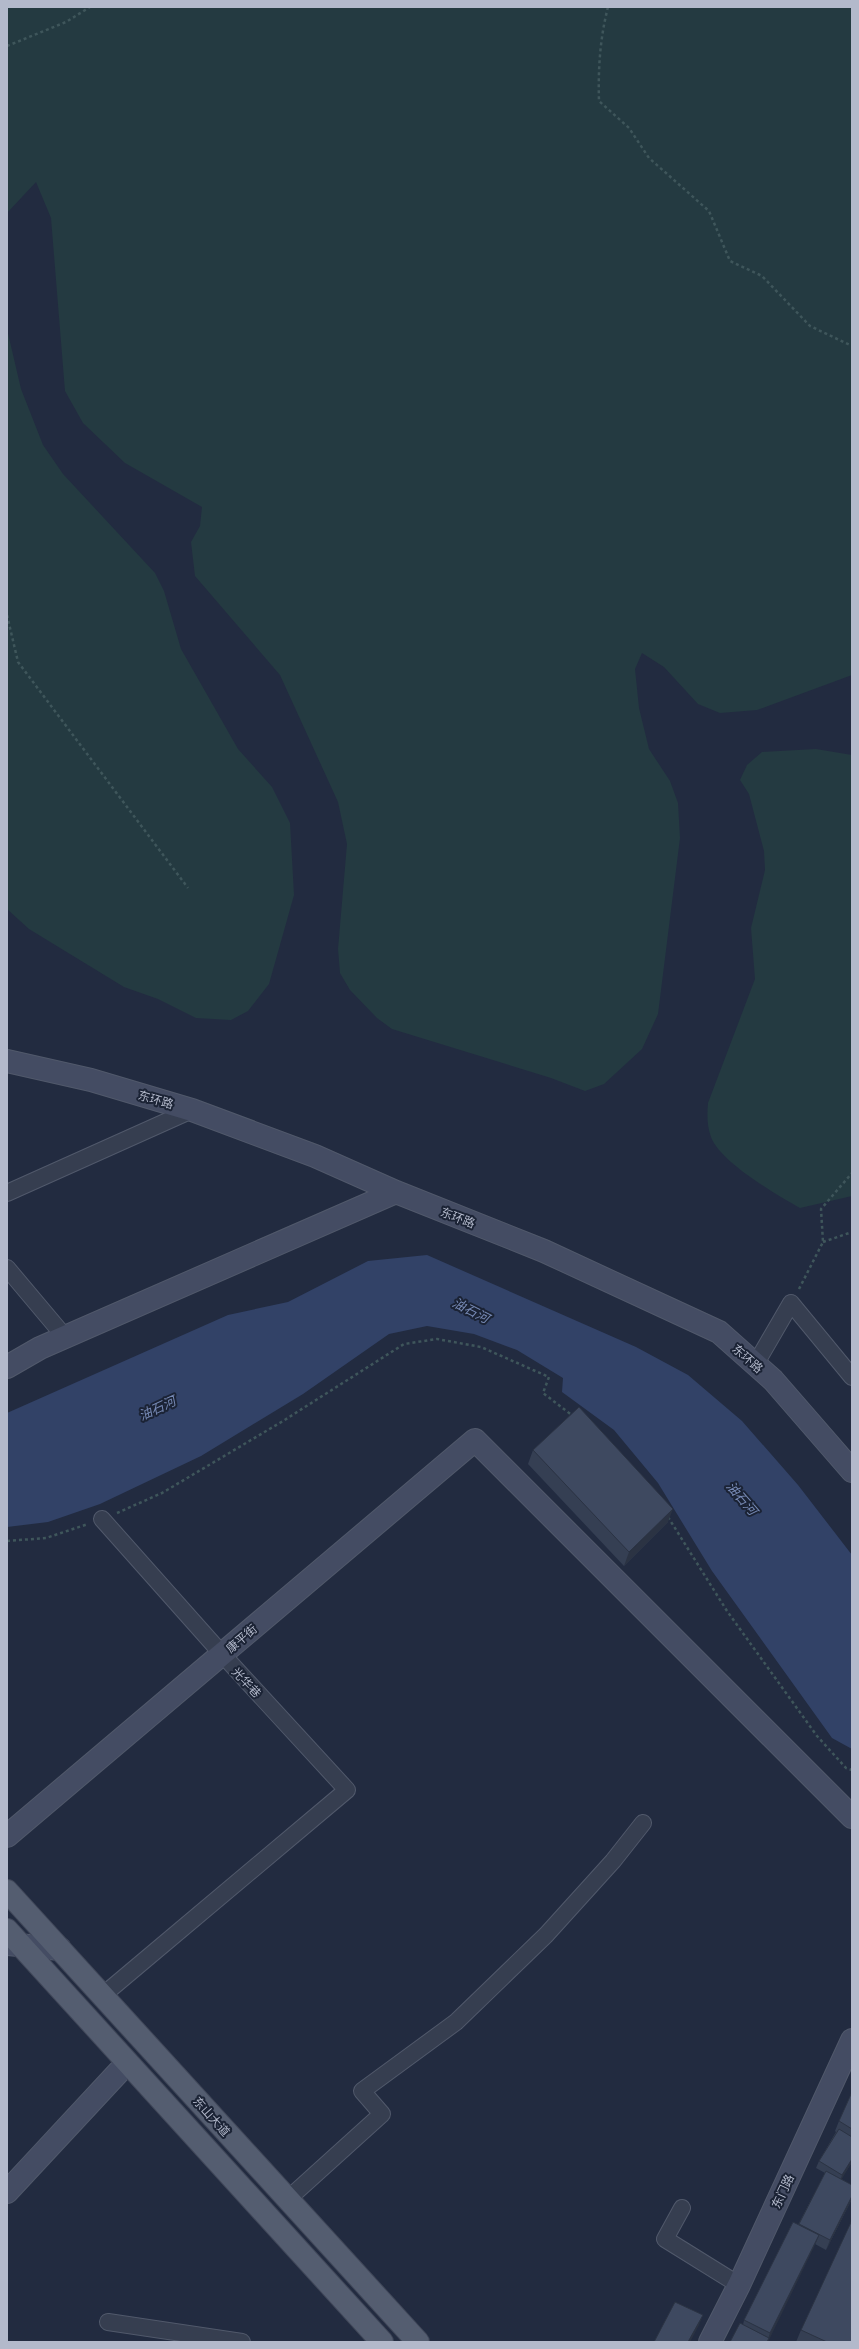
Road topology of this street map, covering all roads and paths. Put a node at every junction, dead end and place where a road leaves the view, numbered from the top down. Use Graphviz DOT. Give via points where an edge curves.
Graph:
graph roads {
  1 [pos="90,7"];
  2 [pos="608,7"];
  3 [pos="7,46"];
  4 [pos="852,346"];
  5 [pos="7,615"];
  6 [pos="188,888"];
  7 [pos="7,1061"];
  8 [pos="192,1110"];
  9 [pos="852,1173"];
  10 [pos="396,1192"];
  11 [pos="7,1194"];
  12 [pos="852,1232"];
  13 [pos="823,1242"];
  14 [pos="7,1268"];
  15 [pos="791,1303"];
  16 [pos="65,1337"];
  17 [pos="756,1365"];
  18 [pos="7,1367"];
  19 [pos="852,1377"];
  20 [pos="577,1418"];
  21 [pos="852,1471"];
  22 [pos="665,1514"];
  23 [pos="102,1519"];
  24 [pos="7,1541"];
  25 [pos="222,1654"];
  26 [pos="852,1770"];
  27 [pos="852,1817"];
  28 [pos="643,1823"];
  29 [pos="7,1836"];
  30 [pos="7,1891"];
  31 [pos="11,1940"];
  32 [pos="60,1949"];
  33 [pos="102,1996"];
  34 [pos="852,2040"];
  35 [pos="127,2063"];
  36 [pos="7,2192"];
  37 [pos="288,2200"];
  38 [pos="682,2208"];
  39 [pos="739,2285"];
  40 [pos="108,2322"];
  41 [pos="242,2342"];
  42 [pos="382,2342"];
  43 [pos="418,2342"];
  44 [pos="710,2342"];
  1 -- 3 [label="path" via="66,22"];
  2 -- 4 [label="path" via="602,32 598,74 599,101 629,128 649,158 709,211 730,261 762,276 810,326"];
  5 -- 6 [label="path" via="18,662"];
  7 -- 8 [label="street, 东环路" via="91,1080"];
  8 -- 10 [label="street, 东环路" via="315,1156"];
  8 -- 11 [label="street"];
  9 -- 13 [label="path" via="821,1209"];
  10 -- 16 [label="street"];
  10 -- 17 [label="street, 东环路" via="544,1251 661,1304 718,1332"];
  12 -- 13 [label="path"];
  13 -- 15 [label="path"];
  14 -- 16 [label="street"];
  15 -- 17 [label="street"];
  15 -- 19 [label="street"];
  16 -- 18 [label="street"];
  17 -- 21 [label="street, 东环路" via="774,1380"];
  20 -- 23 [label="path" via="543,1393 549,1377 481,1347 438,1339 404,1344 283,1421 162,1493"];
  22 -- 26 [label="path" via="727,1611 808,1724 846,1768"];
  23 -- 24 [label="path" via="46,1538"];
  23 -- 25 [label="street, 光华巷"];
  25 -- 27 [label="street, 康平街" via="476,1440"];
  25 -- 29 [label="street, 康平街"];
  25 -- 33 [label="street, 光华巷" via="347,1790"];
  28 -- 37 [label="street" via="613,1861 546,1935 456,2022 362,2091 382,2114"];
  30 -- 32 [label="main road, 东山大道"];
  31 -- 32 [label="street"];
  31 -- 35 [label="main road"];
  32 -- 33 [label="main road, 东山大道"];
  33 -- 37 [label="main road, 东山大道"];
  34 -- 39 [label="street, 东门路"];
  35 -- 36 [label="street"];
  35 -- 42 [label="main road"];
  37 -- 43 [label="main road, 东山大道"];
  38 -- 39 [label="street" via="665,2239"];
  39 -- 44 [label="street, 东门路"];
  40 -- 41 [label="street"];
}
